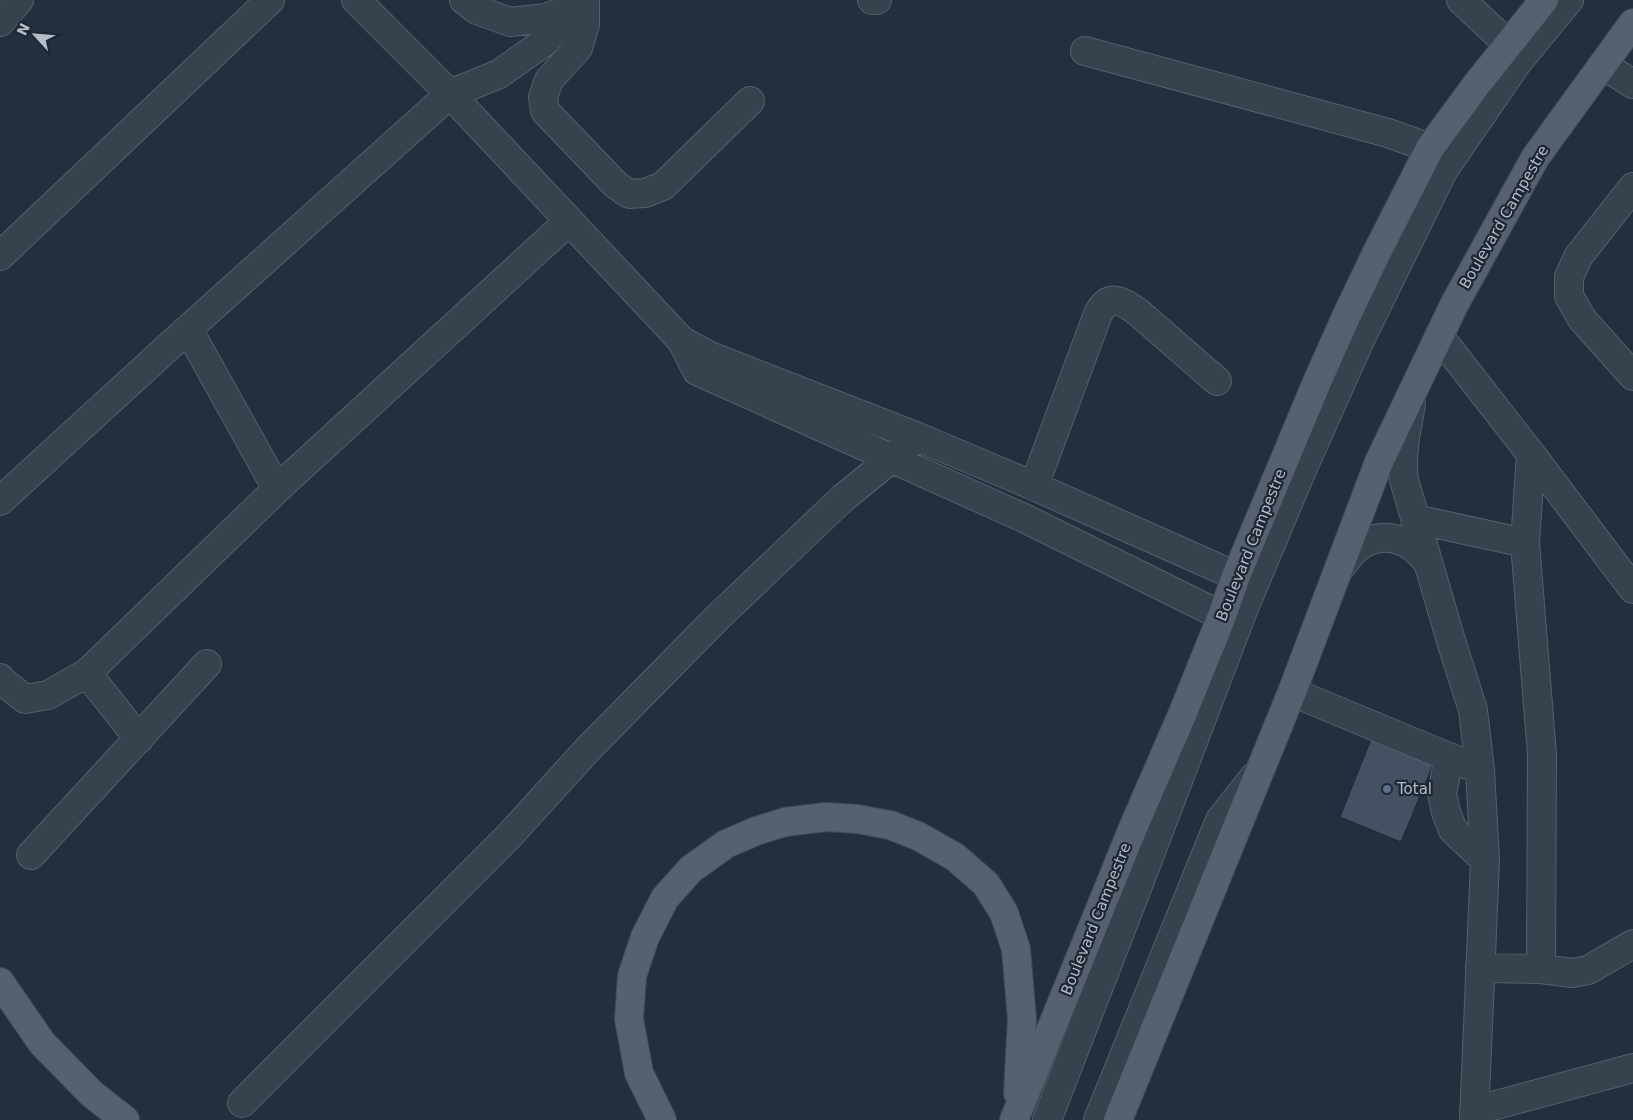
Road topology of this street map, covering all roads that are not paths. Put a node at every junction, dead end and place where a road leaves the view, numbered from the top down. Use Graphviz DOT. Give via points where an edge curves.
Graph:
graph roads {
  1 [pos="19,0"];
  2 [pos="270,0"];
  3 [pos="464,0"];
  4 [pos="872,0"];
  5 [pos="877,0"];
  6 [pos="1461,0"];
  7 [pos="1544,0"];
  8 [pos="1569,0"];
  9 [pos="587,1"];
  10 [pos="362,2"];
  11 [pos="0,22"];
  12 [pos="1633,23"];
  13 [pos="1509,45"];
  14 [pos="1085,51"];
  15 [pos="1602,65"];
  16 [pos="1633,84"];
  17 [pos="450,94"];
  18 [pos="750,101"];
  19 [pos="1430,148"];
  20 [pos="1632,190"];
  21 [pos="569,221"];
  22 [pos="0,256"];
  23 [pos="188,329"];
  24 [pos="1440,336"];
  25 [pos="1633,376"];
  26 [pos="1217,381"];
  27 [pos="1414,389"];
  28 [pos="804,406"];
  29 [pos="918,437"];
  30 [pos="1531,454"];
  31 [pos="891,459"];
  32 [pos="1034,486"];
  33 [pos="277,489"];
  34 [pos="0,501"];
  35 [pos="1415,519"];
  36 [pos="1525,543"];
  37 [pos="1427,562"];
  38 [pos="1338,572"];
  39 [pos="1236,576"];
  40 [pos="1633,589"];
  41 [pos="1222,616"];
  42 [pos="207,664"];
  43 [pos="87,673"];
  44 [pos="0,678"];
  45 [pos="1292,692"];
  46 [pos="139,739"];
  47 [pos="1449,758"];
  48 [pos="1480,770"];
  49 [pos="1259,771"];
  50 [pos="31,855"];
  51 [pos="1484,860"];
  52 [pos="1633,944"];
  53 [pos="1480,968"];
  54 [pos="1541,968"];
  55 [pos="0,982"];
  56 [pos="1633,1068"];
  57 [pos="242,1103"];
  58 [pos="1474,1115"];
  59 [pos="1015,1118"];
  60 [pos="124,1120"];
  61 [pos="662,1120"];
  62 [pos="1047,1120"];
  63 [pos="1098,1120"];
  64 [pos="1118,1120"];
  1 -- 11 [label="street"];
  2 -- 22 [label="street"];
  3 -- 9 [label="street" via="477,10 510,22 546,18"];
  4 -- 5 [label="street"];
  6 -- 13 [label="street"];
  7 -- 13 [label="main road, Boulevard Campestre"];
  8 -- 62 [label="street" via="1517,63 1443,171 1361,338 1244,608"];
  9 -- 17 [label="street" via="543,43 498,74"];
  9 -- 18 [label="street" via="578,48 548,80 543,97 545,111 616,185 629,194 645,193 663,186"];
  10 -- 17 [label="street"];
  12 -- 15 [label="main road, Boulevard Campestre"];
  13 -- 19 [label="main road, Boulevard Campestre"];
  14 -- 19 [label="street" via="1388,133"];
  15 -- 16 [label="street"];
  15 -- 24 [label="main road, Boulevard Campestre" via="1535,158"];
  17 -- 21 [label="street"];
  17 -- 23 [label="street"];
  19 -- 39 [label="main road, Boulevard Campestre" via="1346,317"];
  20 -- 25 [label="street" via="1578,256 1569,277 1569,296 1582,319"];
  21 -- 28 [label="street" via="682,341 696,371"];
  21 -- 33 [label="street"];
  23 -- 33 [label="street"];
  23 -- 34 [label="street"];
  24 -- 27 [label="main road, Boulevard Campestre"];
  24 -- 30 [label="street"];
  26 -- 32 [label="street" via="1128,305 1107,302 1098,314"];
  27 -- 35 [label="street" via="1402,461"];
  27 -- 38 [label="main road, Boulevard Campestre" via="1379,462"];
  28 -- 29 [label="street"];
  28 -- 31 [label="street"];
  29 -- 31 [label="street"];
  29 -- 32 [label="street"];
  30 -- 36 [label="street"];
  30 -- 40 [label="street"];
  31 -- 41 [label="street" via="1026,519"];
  31 -- 57 [label="street" via="843,498 724,611 509,836"];
  32 -- 39 [label="street"];
  33 -- 43 [label="street"];
  35 -- 36 [label="street"];
  35 -- 37 [label="street"];
  36 -- 54 [label="street" via="1542,754"];
  37 -- 38 [label="street" via="1410,544 1386,538 1372,540 1359,547"];
  37 -- 48 [label="street" via="1473,710"];
  38 -- 45 [label="main road, Boulevard Campestre"];
  39 -- 41 [label="main road, Boulevard Campestre"];
  41 -- 59 [label="main road, Boulevard Campestre"];
  42 -- 46 [label="street"];
  43 -- 44 [label="street" via="48,695 25,699"];
  43 -- 46 [label="street"];
  45 -- 47 [label="street"];
  45 -- 49 [label="main road, Boulevard Campestre"];
  46 -- 50 [label="street"];
  47 -- 48 [label="street"];
  47 -- 51 [label="street" via="1442,794 1446,812 1453,830"];
  48 -- 51 [label="street"];
  49 -- 63 [label="street" via="1220,820"];
  49 -- 64 [label="main road, Boulevard Campestre"];
  51 -- 53 [label="street"];
  52 -- 54 [label="street" via="1588,970 1572,972"];
  53 -- 54 [label="street"];
  53 -- 58 [label="street"];
  55 -- 60 [label="main road" via="42,1042 92,1094"];
  56 -- 58 [label="street"];
  59 -- 61 [label="main road" via="1022,1019 1016,949 1004,913 986,884 955,857 918,836 890,825 826,817 785,822 726,844 691,869 665,898 645,937 632,976 629,1019 639,1073"];
}
